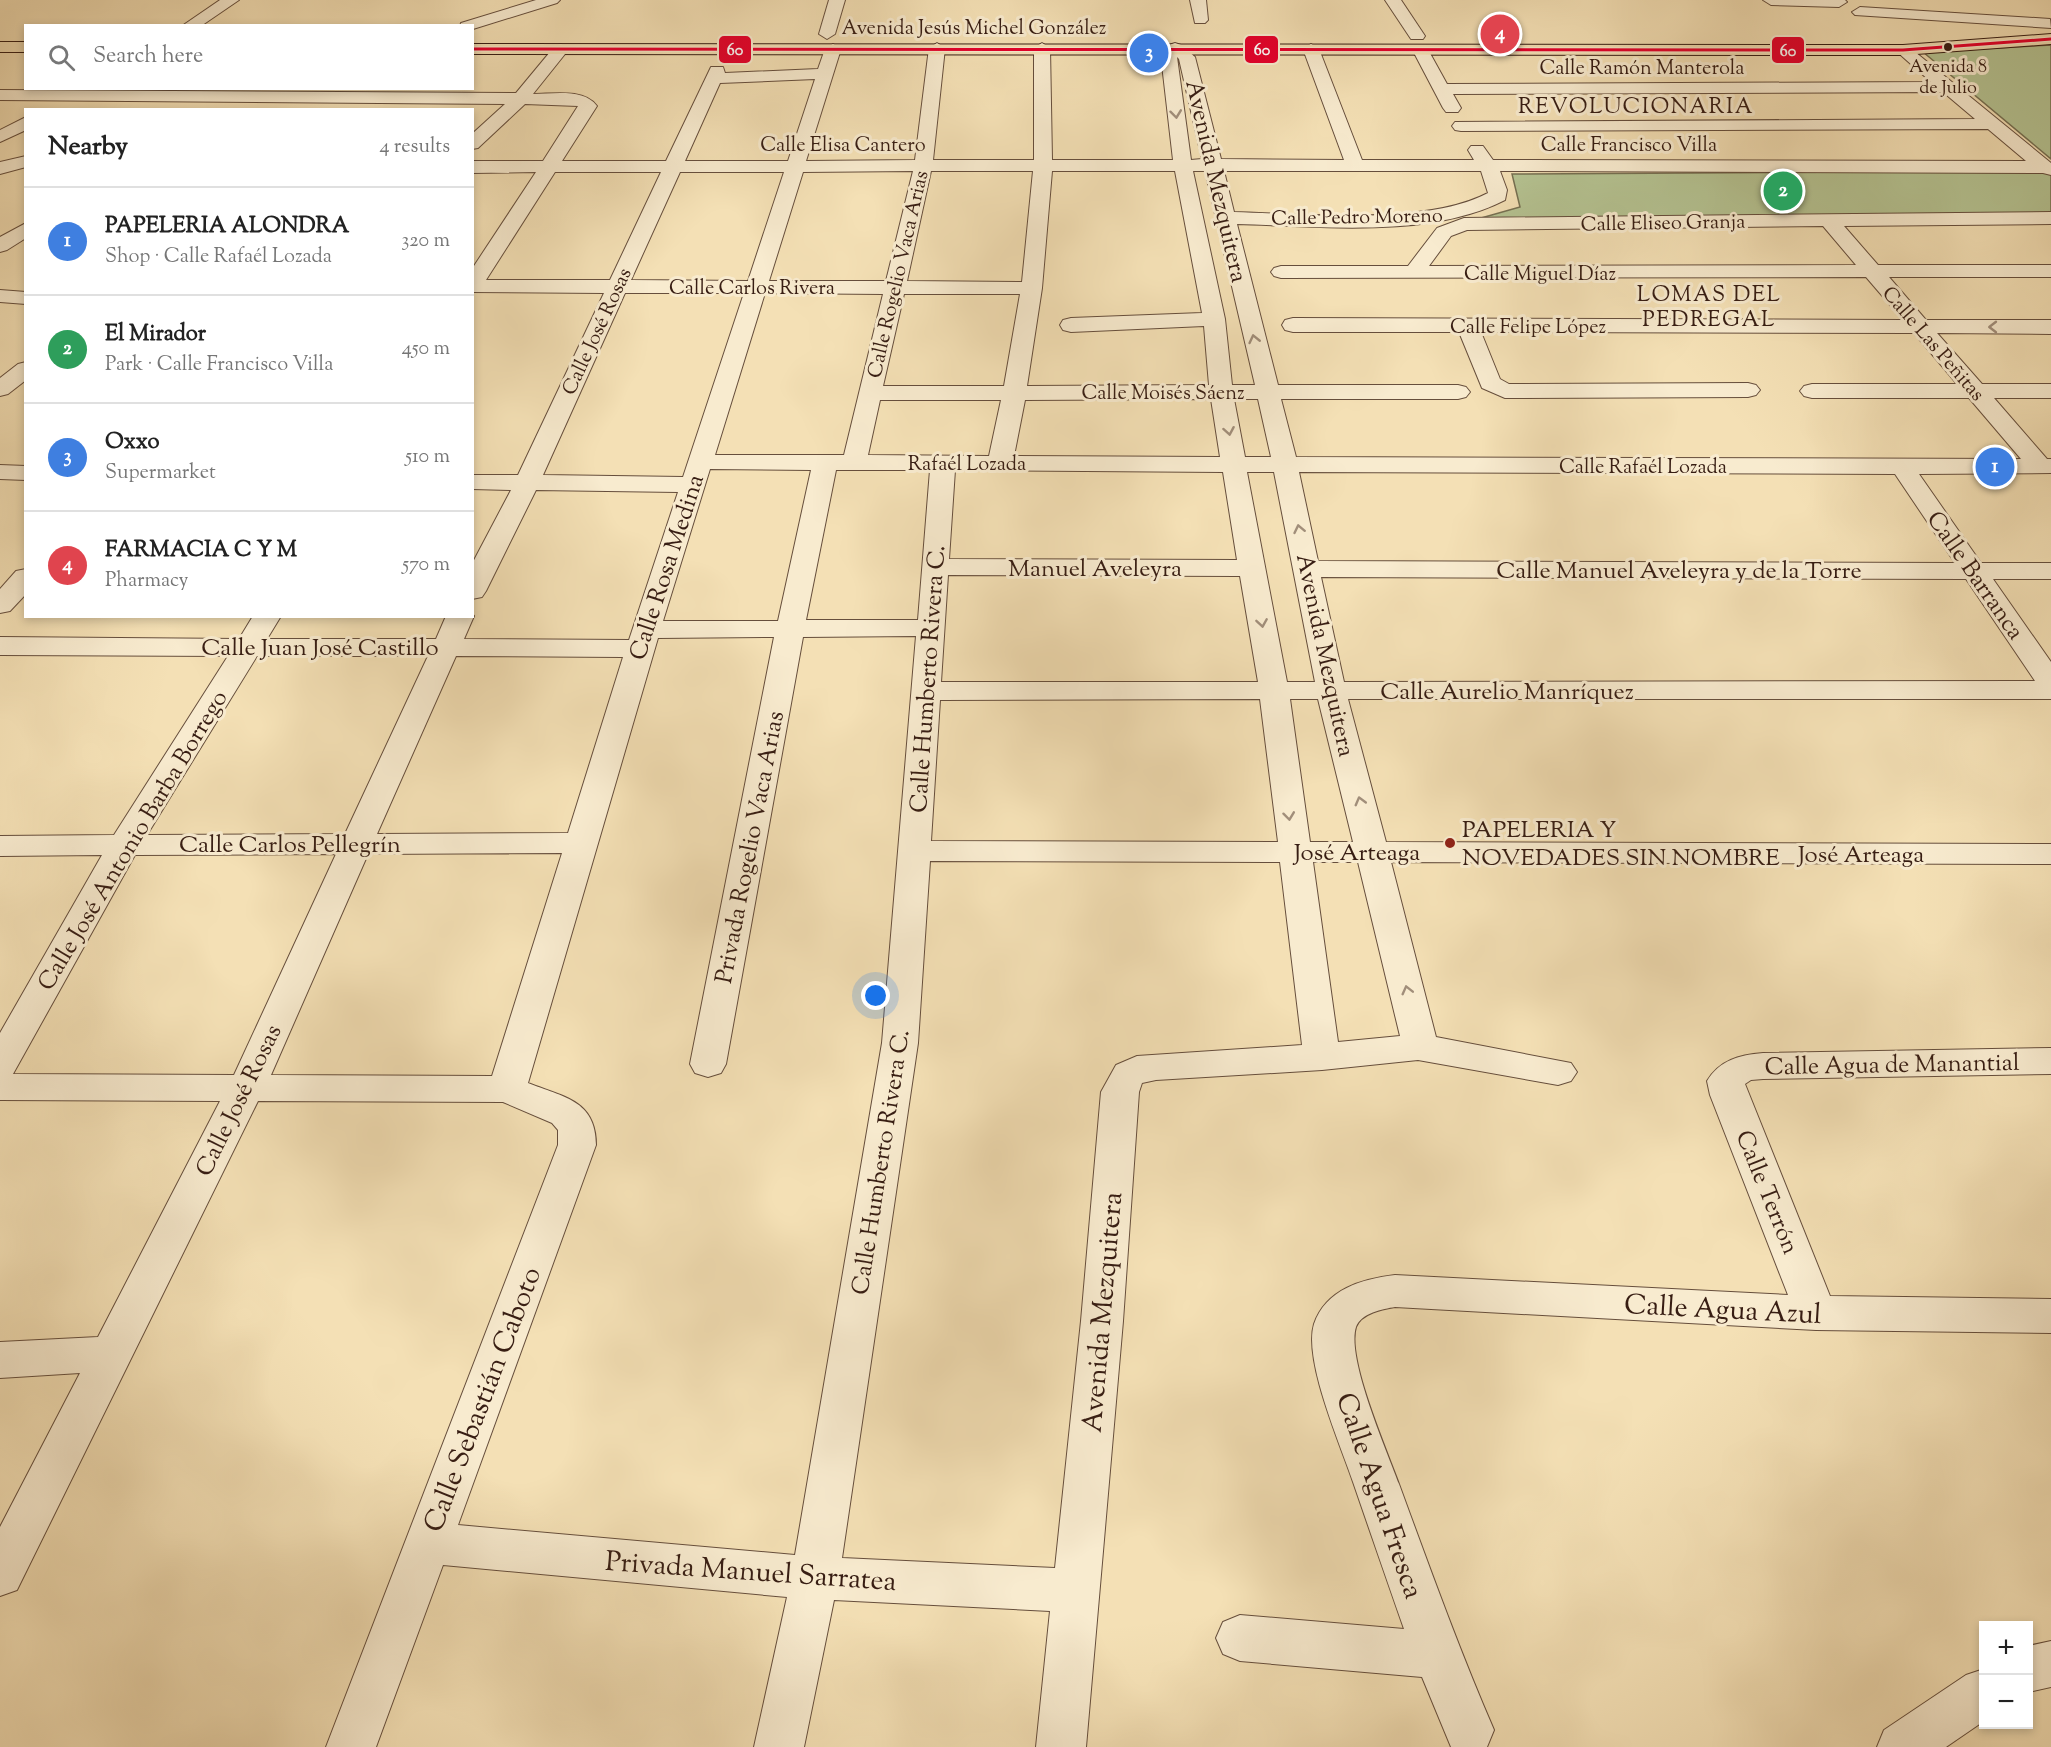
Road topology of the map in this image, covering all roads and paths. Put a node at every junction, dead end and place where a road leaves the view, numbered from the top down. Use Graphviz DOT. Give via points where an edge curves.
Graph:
graph roads {
  1 [pos="231,0"];
  2 [pos="552,0"];
  3 [pos="837,0"];
  4 [pos="1198,0"];
  5 [pos="1393,0"];
  6 [pos="1771,0"];
  7 [pos="1839,1"];
  8 [pos="1860,12"];
  9 [pos="1200,20"];
  10 [pos="192,24"];
  11 [pos="474,24"];
  12 [pos="1877,27"];
  13 [pos="2051,29"];
  14 [pos="1932,32"];
  15 [pos="0,34"];
  16 [pos="24,34"];
  17 [pos="920,34"];
  18 [pos="474,35"];
  19 [pos="1900,42"];
  20 [pos="1419,43"];
  21 [pos="0,47"];
  22 [pos="24,47"];
  23 [pos="937,48"];
  24 [pos="1042,48"];
  25 [pos="1175,48"];
  26 [pos="474,49"];
  27 [pos="561,49"];
  28 [pos="1311,49"];
  29 [pos="829,52"];
  30 [pos="1950,87"];
  31 [pos="1442,89"];
  32 [pos="251,90"];
  33 [pos="76,92"];
  34 [pos="0,95"];
  35 [pos="226,98"];
  36 [pos="520,99"];
  37 [pos="49,108"];
  38 [pos="194,108"];
  39 [pos="24,123"];
  40 [pos="1990,123"];
  41 [pos="1461,126"];
  42 [pos="0,137"];
  43 [pos="474,142"];
  44 [pos="24,161"];
  45 [pos="1183,165"];
  46 [pos="1213,165"];
  47 [pos="1355,165"];
  48 [pos="550,166"];
  49 [pos="674,166"];
  50 [pos="796,166"];
  51 [pos="1488,166"];
  52 [pos="474,167"];
  53 [pos="923,167"];
  54 [pos="1042,167"];
  55 [pos="0,168"];
  56 [pos="2047,168"];
  57 [pos="1225,218"];
  58 [pos="2051,218"];
  59 [pos="1828,220"];
  60 [pos="24,229"];
  61 [pos="0,246"];
  62 [pos="2051,271"];
  63 [pos="1281,272"];
  64 [pos="1413,273"];
  65 [pos="1873,273"];
  66 [pos="474,283"];
  67 [pos="474,286"];
  68 [pos="616,286"];
  69 [pos="756,287"];
  70 [pos="894,288"];
  71 [pos="1032,288"];
  72 [pos="0,296"];
  73 [pos="24,298"];
  74 [pos="1214,320"];
  75 [pos="1071,325"];
  76 [pos="1293,325"];
  77 [pos="1468,326"];
  78 [pos="1920,327"];
  79 [pos="2051,327"];
  80 [pos="24,371"];
  81 [pos="0,389"];
  82 [pos="1748,390"];
  83 [pos="1812,391"];
  84 [pos="1976,391"];
  85 [pos="2051,391"];
  86 [pos="1221,392"];
  87 [pos="1266,392"];
  88 [pos="1458,392"];
  89 [pos="869,393"];
  90 [pos="1015,393"];
  91 [pos="825,463"];
  92 [pos="854,463"];
  93 [pos="1000,463"];
  94 [pos="943,464"];
  95 [pos="1235,464"];
  96 [pos="1285,464"];
  97 [pos="2046,466"];
  98 [pos="1902,467"];
  99 [pos="0,472"];
  100 [pos="24,473"];
  101 [pos="696,474"];
  102 [pos="474,482"];
  103 [pos="527,483"];
  104 [pos="936,567"];
  105 [pos="1254,568"];
  106 [pos="1307,569"];
  107 [pos="1973,571"];
  108 [pos="2051,571"];
  109 [pos="24,579"];
  110 [pos="474,587"];
  111 [pos="0,605"];
  112 [pos="266,618"];
  113 [pos="932,628"];
  114 [pos="790,629"];
  115 [pos="452,631"];
  116 [pos="643,639"];
  117 [pos="0,646"];
  118 [pos="248,648"];
  119 [pos="2051,683"];
  120 [pos="2051,690"];
  121 [pos="1274,691"];
  122 [pos="1331,691"];
  123 [pos="927,692"];
  124 [pos="580,843"];
  125 [pos="358,844"];
  126 [pos="0,846"];
  127 [pos="124,846"];
  128 [pos="915,851"];
  129 [pos="1294,852"];
  130 [pos="1373,852"];
  131 [pos="2051,854"];
  132 [pos="1418,1047"];
  133 [pos="1322,1057"];
  134 [pos="2051,1061"];
  135 [pos="708,1064"];
  136 [pos="0,1065"];
  137 [pos="1734,1071"];
  138 [pos="1558,1072"];
  139 [pos="0,1087"];
  140 [pos="246,1088"];
  141 [pos="507,1089"];
  142 [pos="1395,1292"];
  143 [pos="1816,1313"];
  144 [pos="2051,1316"];
  145 [pos="113,1353"];
  146 [pos="0,1360"];
  147 [pos="427,1543"];
  148 [pos="0,1575"];
  149 [pos="815,1578"];
  150 [pos="1074,1591"];
  151 [pos="1240,1638"];
  152 [pos="1437,1655"];
  153 [pos="2051,1664"];
  154 [pos="2033,1668"];
  155 [pos="1979,1695"];
  156 [pos="1469,1730"];
  157 [pos="351,1747"];
  158 [pos="780,1747"];
  159 [pos="1061,1747"];
  160 [pos="1902,1747"];
  1 -- 10 [label="street"];
  2 -- 11 [label="street"];
  3 -- 29 [label="street, Calle Rosa Medina"];
  4 -- 9 [label="street"];
  5 -- 20 [label="street, Calle Pedro Moreno"];
  6 -- 7 [label="street"];
  7 -- 8 [label="street"];
  8 -- 12 [label="street"];
  8 -- 13 [label="street"];
  13 -- 14 [label="main road"];
  13 -- 19 [label="main road, Avenida Jesús Michel González"];
  15 -- 16 [label="main road"];
  17 -- 20 [label="main road, Avenida Jesús Michel González"];
  17 -- 25 [label="main road" via="974,40 1142,40"];
  17 -- 29 [label="main road, Avenida Jesús Michel González"];
  18 -- 29 [label="main road, Avenida Jesús Michel González"];
  19 -- 20 [label="main road, Avenida Jesús Michel González"];
  19 -- 30 [label="street"];
  20 -- 25 [label="main road" via="1209,41"];
  20 -- 28 [label="main road, Avenida Jesús Michel González"];
  20 -- 31 [label="street, Calle Pedro Moreno"];
  21 -- 22 [label="main road"];
  23 -- 24 [label="main road, Avenida Jesús Michel González"];
  23 -- 29 [label="main road, Avenida Jesús Michel González"];
  23 -- 53 [label="street, Calle Rogelio Vaca Arias"];
  24 -- 25 [label="main road, Avenida Jesús Michel González"];
  24 -- 54 [label="street"];
  25 -- 28 [label="main road, Avenida Jesús Michel González"];
  25 -- 45 [label="street, Avenida Mezquitera, one-way" via="1169,56"];
  25 -- 46 [label="street, Avenida Mezquitera" via="1187,57"];
  26 -- 27 [label="main road, Avenida Jesús Michel González"];
  27 -- 29 [label="main road, Avenida Jesús Michel González"];
  27 -- 36 [label="street"];
  28 -- 47 [label="street"];
  29 -- 49 [label="street, Calle José Rosas" via="715,75"];
  29 -- 50 [label="street, Calle Rosa Medina"];
  30 -- 31 [label="street, Calle Ramón Manterola"];
  30 -- 40 [label="street"];
  31 -- 41 [label="street, Calle Pedro Moreno"];
  32 -- 35 [label="street"];
  33 -- 34 [label="street"];
  33 -- 35 [label="street"];
  33 -- 37 [label="street"];
  35 -- 36 [label="street"];
  35 -- 38 [label="street"];
  36 -- 43 [label="street"];
  36 -- 48 [label="street" via="573,99 588,106"];
  39 -- 42 [label="street"];
  40 -- 41 [label="street"];
  40 -- 56 [label="street"];
  41 -- 51 [label="street, Calle Pedro Moreno"];
  44 -- 55 [label="street"];
  45 -- 46 [label="street, Calle Elisa Cantero"];
  45 -- 54 [label="street, Calle Elisa Cantero"];
  45 -- 74 [label="street, Avenida Mezquitera"];
  46 -- 47 [label="street, Calle Francisco Villa"];
  46 -- 57 [label="street, Avenida Mezquitera"];
  47 -- 51 [label="street, Calle Francisco Villa"];
  48 -- 49 [label="street, Calle Elisa Cantero"];
  48 -- 52 [label="street, Calle Elisa Cantero"];
  48 -- 66 [label="street"];
  49 -- 50 [label="street, Calle Elisa Cantero"];
  49 -- 68 [label="street, Calle José Rosas"];
  50 -- 53 [label="street, Calle Elisa Cantero"];
  50 -- 69 [label="street, Calle Rosa Medina"];
  51 -- 56 [label="street, Calle Francisco Villa"];
  51 -- 57 [label="street, Calle Pedro Moreno" via="1498,196 1439,216"];
  53 -- 54 [label="street, Calle Elisa Cantero"];
  53 -- 70 [label="street, Calle Rogelio Vaca Arias"];
  54 -- 71 [label="street"];
  87 -- 57 [label="street, Avenida Mezquitera, one-way"];
  58 -- 59 [label="street, Calle Eliseo Granja"];
  59 -- 64 [label="street, Calle Eliseo Granja" via="1476,224 1444,231"];
  59 -- 65 [label="street, Calle Las Peñitas"];
  60 -- 61 [label="street"];
  62 -- 65 [label="street, Calle Miguel Díaz"];
  63 -- 64 [label="street, Calle Miguel Díaz"];
  64 -- 65 [label="street, Calle Miguel Díaz"];
  65 -- 78 [label="street, Calle Las Peñitas"];
  67 -- 68 [label="street, Calle Carlos Rivera"];
  68 -- 69 [label="street, Calle Carlos Rivera"];
  68 -- 103 [label="street, Calle José Rosas"];
  69 -- 70 [label="street, Calle Carlos Rivera"];
  69 -- 101 [label="street, Calle Rosa Medina"];
  70 -- 71 [label="street, Calle Carlos Rivera"];
  70 -- 89 [label="street, Calle Rogelio Vaca Arias"];
  71 -- 90 [label="street"];
  72 -- 73 [label="street"];
  74 -- 75 [label="street"];
  74 -- 86 [label="street, Avenida Mezquitera"];
  76 -- 77 [label="street, Calle Felipe López"];
  77 -- 78 [label="street, Calle Felipe López"];
  77 -- 82 [label="street" via="1488,379 1497,388"];
  79 -- 78 [label="street, Calle Felipe López, one-way"];
  78 -- 84 [label="street, Calle Las Peñitas"];
  80 -- 81 [label="street"];
  83 -- 84 [label="street"];
  84 -- 85 [label="street"];
  84 -- 97 [label="street, Calle Las Peñitas"];
  86 -- 87 [label="street, Calle Moisés Sáenz"];
  86 -- 90 [label="street, Calle Moisés Sáenz"];
  86 -- 95 [label="street, Avenida Mezquitera, one-way"];
  87 -- 88 [label="street, Calle Moisés Sáenz"];
  87 -- 96 [label="street, Avenida Mezquitera"];
  89 -- 90 [label="street, Calle Moisés Sáenz"];
  89 -- 92 [label="street, Calle Rogelio Vaca Arias"];
  90 -- 93 [label="street"];
  91 -- 92 [label="street, Rafaél Lozada"];
  91 -- 101 [label="street, Rafaél Lozada"];
  91 -- 114 [label="street"];
  92 -- 94 [label="street, Rafaél Lozada"];
  93 -- 94 [label="street, Rafaél Lozada"];
  93 -- 95 [label="street, Rafaél Lozada"];
  94 -- 104 [label="street, Calle Humberto Rivera C."];
  95 -- 96 [label="street, Calle Rafaél Lozada"];
  95 -- 105 [label="street, Avenida Mezquitera"];
  96 -- 98 [label="street, Calle Rafaél Lozada"];
  106 -- 96 [label="street, Avenida Mezquitera, one-way"];
  97 -- 98 [label="street, Calle Rafaél Lozada"];
  98 -- 107 [label="street, Calle Barranca"];
  99 -- 100 [label="street"];
  101 -- 103 [label="street, Rafaél Lozada"];
  101 -- 116 [label="street, Calle Rosa Medina"];
  102 -- 103 [label="street, Rafaél Lozada"];
  103 -- 110 [label="street, Calle José Rosas"];
  104 -- 105 [label="street, Manuel Aveleyra"];
  104 -- 113 [label="street, Calle Humberto Rivera C."];
  105 -- 121 [label="street, Avenida Mezquitera, one-way"];
  106 -- 107 [label="street, Calle Manuel Aveleyra y de la Torre"];
  106 -- 122 [label="street, Avenida Mezquitera"];
  107 -- 108 [label="street, Calle Manuel Aveleyra y de la Torre"];
  107 -- 119 [label="street, Calle Barranca"];
  109 -- 111 [label="street"];
  112 -- 118 [label="street, Calle José Antonio Barba Borrego"];
  113 -- 114 [label="street, Calle Juan José Castillo"];
  113 -- 123 [label="street, Calle Humberto Rivera C."];
  114 -- 116 [label="street, Calle Juan José Castillo"];
  114 -- 135 [label="street, Privada Rogelio Vaca Arias"];
  115 -- 116 [label="street, Calle Juan José Castillo"];
  115 -- 118 [label="street, Calle Juan José Castillo"];
  115 -- 125 [label="street, Calle José Rosas"];
  116 -- 124 [label="street, Calle Rosa Medina"];
  117 -- 118 [label="street, Calle Juan José Castillo"];
  118 -- 127 [label="street, Calle José Antonio Barba Borrego"];
  120 -- 122 [label="street, Calle Aurelio Manríquez"];
  121 -- 122 [label="street, Calle Aurelio Manríquez"];
  121 -- 123 [label="street, Calle Aurelio Manríquez"];
  121 -- 129 [label="street, Avenida Mezquitera, one-way"];
  130 -- 122 [label="street, Avenida Mezquitera, one-way"];
  123 -- 128 [label="street, Calle Humberto Rivera C."];
  124 -- 125 [label="street, Calle Carlos Pellegrín"];
  124 -- 141 [label="street, Calle Rosa Medina"];
  125 -- 127 [label="street, Calle Carlos Pellegrín"];
  125 -- 140 [label="street, Calle José Rosas"];
  126 -- 127 [label="street, Calle Carlos Pellegrín"];
  127 -- 136 [label="street, Calle José Antonio Barba Borrego"];
  128 -- 129 [label="street, José Arteaga"];
  128 -- 149 [label="street, Calle Humberto Rivera C." via="900,1043"];
  129 -- 130 [label="street, José Arteaga"];
  129 -- 133 [label="street, Avenida Mezquitera"];
  130 -- 131 [label="street, José Arteaga"];
  132 -- 130 [label="street, Avenida Mezquitera, one-way"];
  132 -- 133 [label="street, Avenida Mezquitera"];
  132 -- 138 [label="street"];
  133 -- 150 [label="street, Avenida Mezquitera" via="1141,1068 1128,1073 1123,1082 1119,1092 1102,1320"];
  134 -- 137 [label="street, Calle Agua de Manantial" via="1747,1066"];
  137 -- 143 [label="street, Calle Terrón" via="1726,1081 1729,1095"];
  139 -- 140 [label="street"];
  140 -- 141 [label="street"];
  140 -- 145 [label="street, Calle José Rosas"];
  141 -- 147 [label="street, Calle Sebastián Caboto" via="565,1113 579,1136"];
  142 -- 143 [label="street, Calle Agua Azul"];
  142 -- 152 [label="street, Calle Agua Fresca" via="1376,1293 1346,1309 1335,1322 1334,1347 1347,1401"];
  143 -- 144 [label="street, Calle Agua Azul"];
  145 -- 146 [label="street"];
  145 -- 148 [label="street, Calle José Rosas"];
  147 -- 149 [label="street, Privada Manuel Sarratea"];
  147 -- 157 [label="street, Calle Sebastián Caboto"];
  149 -- 150 [label="street, Privada Manuel Sarratea"];
  149 -- 158 [label="street, Calle Humberto Rivera C."];
  150 -- 159 [label="street, Avenida Mezquitera"];
  151 -- 152 [label="street"];
  152 -- 156 [label="street, Calle Agua Fresca"];
  153 -- 154 [label="street"];
  155 -- 160 [label="street"];
}
